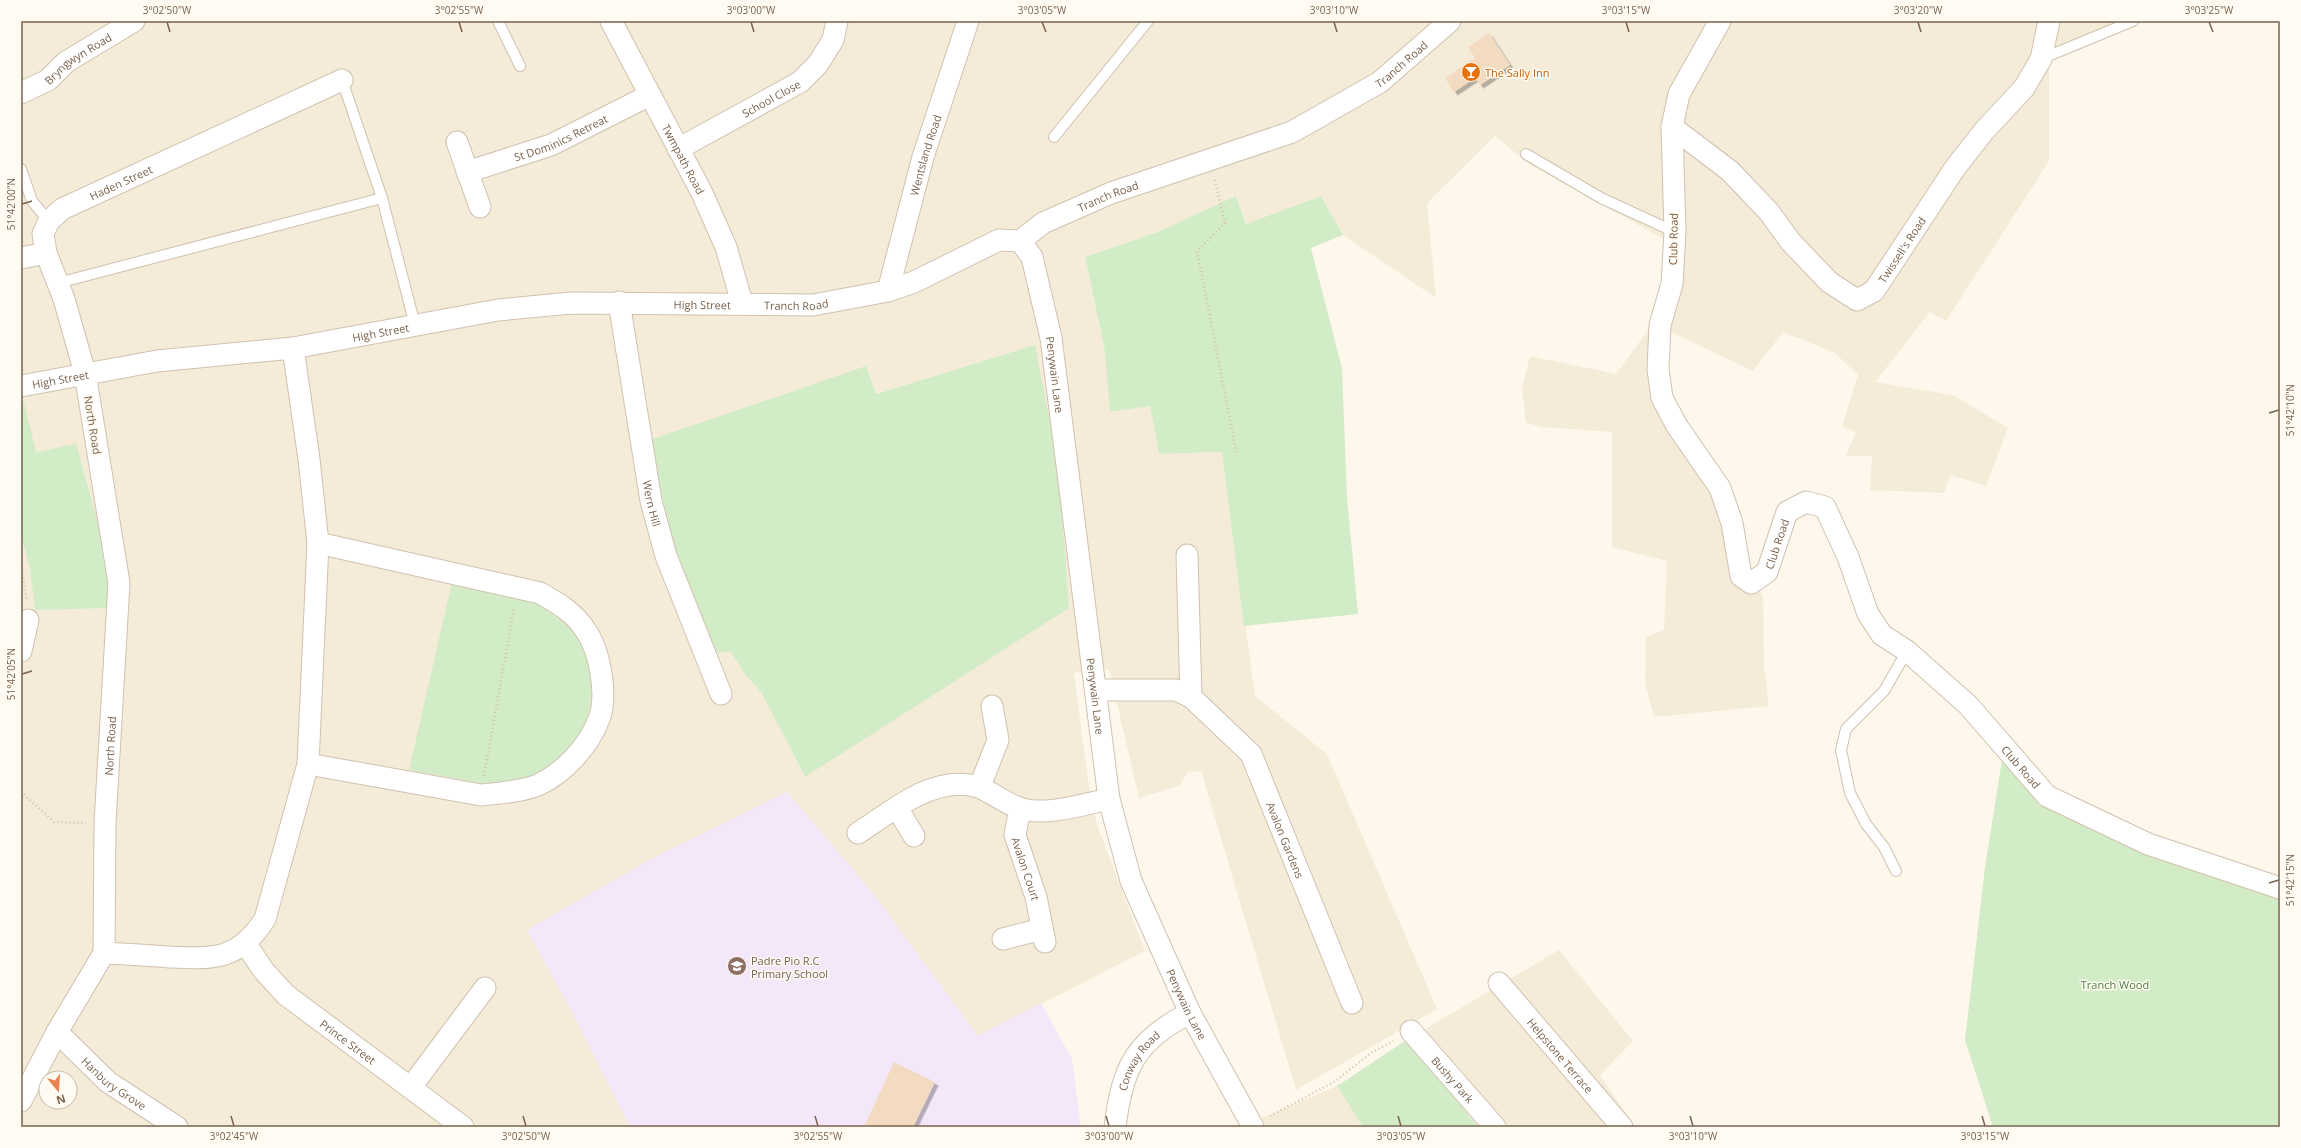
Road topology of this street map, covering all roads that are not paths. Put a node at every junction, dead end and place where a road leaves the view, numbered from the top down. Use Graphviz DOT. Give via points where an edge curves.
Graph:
graph roads {
  1 [pos="134,21"];
  2 [pos="498,21"];
  3 [pos="611,21"];
  4 [pos="837,21"];
  5 [pos="968,21"];
  6 [pos="1148,21"];
  7 [pos="1449,21"];
  8 [pos="1720,21"];
  9 [pos="2049,21"];
  10 [pos="2133,21"];
  11 [pos="2042,59"];
  12 [pos="520,66"];
  13 [pos="342,80"];
  14 [pos="21,93"];
  15 [pos="650,95"];
  16 [pos="1672,127"];
  17 [pos="1054,137"];
  18 [pos="456,142"];
  19 [pos="678,149"];
  20 [pos="1526,154"];
  21 [pos="21,169"];
  22 [pos="467,172"];
  23 [pos="25,194"];
  24 [pos="382,198"];
  25 [pos="480,207"];
  26 [pos="49,221"];
  27 [pos="1675,232"];
  28 [pos="1020,241"];
  29 [pos="46,253"];
  30 [pos="21,258"];
  31 [pos="58,283"];
  32 [pos="888,291"];
  33 [pos="619,302"];
  34 [pos="742,303"];
  35 [pos="415,325"];
  36 [pos="293,348"];
  37 [pos="85,373"];
  38 [pos="21,386"];
  39 [pos="318,543"];
  40 [pos="1187,555"];
  41 [pos="28,620"];
  42 [pos="21,651"];
  43 [pos="1907,651"];
  44 [pos="1096,690"];
  45 [pos="721,694"];
  46 [pos="1191,697"];
  47 [pos="992,706"];
  48 [pos="308,764"];
  49 [pos="980,786"];
  50 [pos="1109,799"];
  51 [pos="897,808"];
  52 [pos="1020,808"];
  53 [pos="858,834"];
  54 [pos="914,836"];
  55 [pos="1896,871"];
  56 [pos="2280,888"];
  57 [pos="1003,939"];
  58 [pos="245,943"];
  59 [pos="104,953"];
  60 [pos="1499,983"];
  61 [pos="485,988"];
  62 [pos="1352,1002"];
  63 [pos="1190,1013"];
  64 [pos="1411,1031"];
  65 [pos="58,1032"];
  66 [pos="411,1087"];
  67 [pos="21,1101"];
  68 [pos="1253,1126"];
  69 [pos="177,1127"];
  70 [pos="463,1127"];
  71 [pos="1115,1127"];
  72 [pos="1495,1127"];
  73 [pos="1622,1127"];
  1 -- 14 [label="street, Bryngwyn Road" via="66,62 48,80"];
  2 -- 12 [label="lane"];
  3 -- 15 [label="street, Twmpath Road"];
  4 -- 19 [label="street, School Close" via="833,40 818,64 800,82"];
  5 -- 32 [label="street, Wentsland Road" via="923,157"];
  6 -- 17 [label="lane"];
  7 -- 28 [label="street, Tranch Road" via="1373,86 1292,132 1111,193 1044,223"];
  8 -- 16 [label="street, Club Road" via="1679,94"];
  9 -- 11 [label="street, Twissell's Road"];
  10 -- 11 [label="lane"];
  11 -- 16 [label="street, Twissell's Road" via="2024,88 1984,131 1956,168 1874,290 1857,300 1829,282 1730,171"];
  13 -- 24 [label="lane"];
  13 -- 26 [label="street, Haden Street" via="84,198 62,209"];
  15 -- 19 [label="street, Twmpath Road"];
  15 -- 22 [label="street, St Dominics Retreat" via="551,145"];
  16 -- 27 [label="street, Club Road"];
  18 -- 22 [label="street"];
  19 -- 34 [label="street, Twmpath Road" via="726,247"];
  20 -- 27 [label="lane" via="1601,198"];
  21 -- 23 [label="lane"];
  22 -- 25 [label="street"];
  23 -- 26 [label="lane"];
  24 -- 31 [label="lane"];
  24 -- 35 [label="lane"];
  26 -- 29 [label="street" via="43,234"];
  27 -- 43 [label="street, Club Road" via="1672,284 1660,325 1658,369 1662,398 1677,426 1720,488 1732,523 1741,576 1751,583 1767,572 1788,512 1806,502 1825,507 1848,557 1868,614 1882,635"];
  28 -- 32 [label="street, Tranch Road" via="999,240 914,282"];
  28 -- 44 [label="street, Penywain Lane" via="1032,258 1051,338"];
  29 -- 30 [label="street"];
  29 -- 31 [label="street"];
  31 -- 37 [label="street"];
  32 -- 34 [label="street, Tranch Road" via="813,305"];
  33 -- 34 [label="street, High Street"];
  33 -- 35 [label="street, High Street" via="571,303 498,310"];
  33 -- 45 [label="street, Wern Hill" via="651,501 666,556"];
  35 -- 36 [label="street, High Street"];
  36 -- 37 [label="street, High Street" via="157,362"];
  36 -- 39 [label="street"];
  37 -- 38 [label="street, High Street"];
  37 -- 59 [label="street, North Road" via="119,583 104,823"];
  39 -- 48 [label="street"];
  39 -- 48 [label="street" via="540,592 565,607 587,631 600,662 603,691 600,719 586,744 562,770 538,785 508,793 481,795"];
  40 -- 46 [label="street"];
  41 -- 42 [label="street"];
  43 -- 55 [label="lane" via="1884,691 1846,729 1841,750 1850,793"];
  43 -- 56 [label="street, Club Road" via="1968,705 2047,796 2148,844"];
  44 -- 46 [label="street, Avalon Gardens" via="1176,690"];
  44 -- 50 [label="street, Penywain Lane"];
  46 -- 62 [label="street, Avalon Gardens" via="1251,754"];
  47 -- 49 [label="street" via="998,740"];
  48 -- 58 [label="street" via="265,919 256,933"];
  49 -- 51 [label="street" via="949,785 920,794"];
  49 -- 52 [label="street"];
  50 -- 52 [label="street" via="1049,811"];
  50 -- 63 [label="street, Penywain Lane" via="1131,881"];
  51 -- 53 [label="street"];
  51 -- 54 [label="street"];
  52 -- 57 [label="street, Avalon Court" via="1015,835 1036,897 1043,936"];
  58 -- 59 [label="street" via="231,952 208,959"];
  58 -- 66 [label="street, Prince Street" via="264,971 286,995"];
  59 -- 65 [label="street"];
  60 -- 73 [label="street, Helpstone Terrace"];
  61 -- 66 [label="street"];
  63 -- 68 [label="street, Penywain Lane"];
  63 -- 71 [label="street, Conway Road" via="1166,1025 1145,1044 1126,1071 1118,1100"];
  64 -- 72 [label="street, Bushy Park"];
  65 -- 67 [label="street"];
  65 -- 69 [label="street, Hanbury Grove" via="108,1082"];
  66 -- 70 [label="street, Prince Street"];
}
